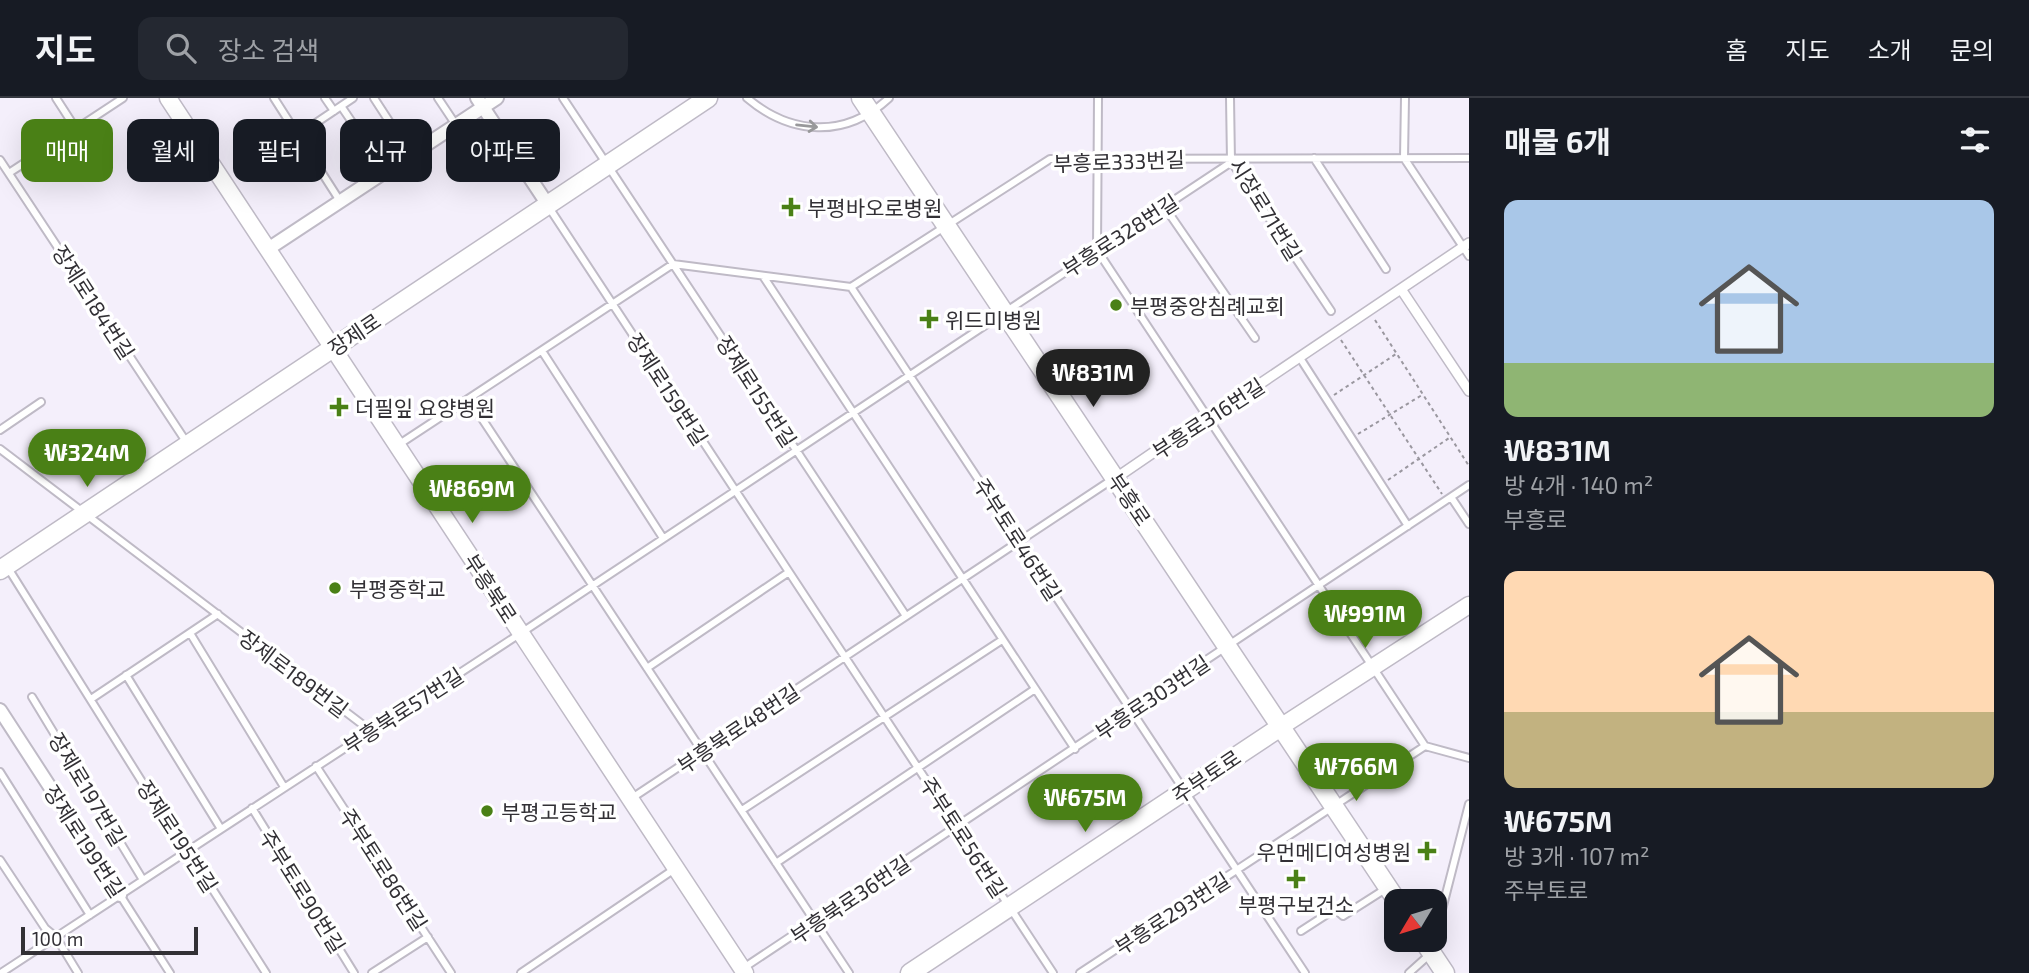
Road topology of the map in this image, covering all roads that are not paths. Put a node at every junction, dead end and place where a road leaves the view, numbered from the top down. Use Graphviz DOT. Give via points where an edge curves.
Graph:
graph roads {
  1 [pos="56,98"];
  2 [pos="123,98"];
  3 [pos="168,98"];
  4 [pos="274,98"];
  5 [pos="325,98"];
  6 [pos="353,98"];
  7 [pos="374,98"];
  8 [pos="438,98"];
  9 [pos="497,98"];
  10 [pos="563,98"];
  11 [pos="708,98"];
  12 [pos="747,98"];
  13 [pos="889,98"];
  14 [pos="1098,98"];
  15 [pos="1230,98"];
  16 [pos="1405,98"];
  17 [pos="480,103"];
  18 [pos="866,105"];
  19 [pos="341,106"];
  20 [pos="334,111"];
  21 [pos="70,119"];
  22 [pos="91,119"];
  23 [pos="288,119"];
  24 [pos="322,119"];
  25 [pos="350,119"];
  26 [pos="388,119"];
  27 [pos="452,119"];
  28 [pos="463,119"];
  29 [pos="1314,158"];
  30 [pos="1404,158"];
  31 [pos="1469,158"];
  32 [pos="1098,159"];
  33 [pos="1232,159"];
  34 [pos="0,160"];
  35 [pos="21,165"];
  36 [pos="607,165"];
  37 [pos="9,173"];
  38 [pos="326,179"];
  39 [pos="370,182"];
  40 [pos="340,201"];
  41 [pos="548,205"];
  42 [pos="1164,206"];
  43 [pos="947,225"];
  44 [pos="1466,245"];
  45 [pos="268,249"];
  46 [pos="1097,250"];
  47 [pos="1469,256"];
  48 [pos="673,264"];
  49 [pos="1386,269"];
  50 [pos="763,276"];
  51 [pos="851,287"];
  52 [pos="1401,289"];
  53 [pos="613,304"];
  54 [pos="1004,311"];
  55 [pos="1331,311"];
  56 [pos="1255,338"];
  57 [pos="333,348"];
  58 [pos="542,351"];
  59 [pos="1300,358"];
  60 [pos="909,374"];
  61 [pos="1469,391"];
  62 [pos="469,399"];
  63 [pos="40,402"];
  64 [pos="853,412"];
  65 [pos="1208,419"];
  66 [pos="0,430"];
  67 [pos="188,445"];
  68 [pos="398,446"];
  69 [pos="0,449"];
  70 [pos="796,450"];
  71 [pos="1116,478"];
  72 [pos="1469,485"];
  73 [pos="735,490"];
  74 [pos="1449,499"];
  75 [pos="85,513"];
  76 [pos="1469,524"];
  77 [pos="1408,526"];
  78 [pos="663,538"];
  79 [pos="1020,541"];
  80 [pos="3,568"];
  81 [pos="789,572"];
  82 [pos="963,579"];
  83 [pos="593,585"];
  84 [pos="1319,586"];
  85 [pos="1469,605"];
  86 [pos="218,614"];
  87 [pos="906,617"];
  88 [pos="521,632"];
  89 [pos="190,633"];
  90 [pos="1002,640"];
  91 [pos="1228,646"];
  92 [pos="845,657"];
  93 [pos="1373,667"];
  94 [pos="648,668"];
  95 [pos="126,675"];
  96 [pos="1035,689"];
  97 [pos="32,697"];
  98 [pos="91,699"];
  99 [pos="0,710"];
  100 [pos="1132,711"];
  101 [pos="884,716"];
  102 [pos="1282,726"];
  103 [pos="371,731"];
  104 [pos="1425,746"];
  105 [pos="1075,749"];
  106 [pos="703,751"];
  107 [pos="1469,758"];
  108 [pos="316,766"];
  109 [pos="918,767"];
  110 [pos="0,772"];
  111 [pos="285,787"];
  112 [pos="1185,791"];
  113 [pos="631,799"];
  114 [pos="1469,804"];
  115 [pos="1335,806"];
  116 [pos="252,808"];
  117 [pos="742,810"];
  118 [pos="957,827"];
  119 [pos="221,829"];
  120 [pos="186,852"];
  121 [pos="0,859"];
  122 [pos="776,863"];
  123 [pos="676,868"];
  124 [pos="1237,870"];
  125 [pos="143,880"];
  126 [pos="1390,889"];
  127 [pos="1446,889"];
  128 [pos="120,895"];
  129 [pos="1384,898"];
  130 [pos="1010,907"];
  131 [pos="90,915"];
  132 [pos="816,922"];
  133 [pos="1301,931"];
  134 [pos="56,937"];
  135 [pos="428,937"];
  136 [pos="1424,952"];
  137 [pos="1436,952"];
  138 [pos="533,965"];
  139 [pos="742,972"];
  140 [pos="1,973"];
  141 [pos="78,973"];
  142 [pos="170,973"];
  143 [pos="267,973"];
  144 [pos="354,973"];
  145 [pos="372,973"];
  146 [pos="451,973"];
  147 [pos="521,973"];
  148 [pos="538,973"];
  149 [pos="849,973"];
  150 [pos="909,973"];
  151 [pos="1053,973"];
  152 [pos="1080,973"];
  153 [pos="1305,973"];
  154 [pos="1409,973"];
  155 [pos="1445,973"];
  1 -- 21 [label="lane"];
  2 -- 22 [label="lane"];
  3 -- 45 [label="street, 부흥북로"];
  4 -- 23 [label="lane"];
  5 -- 20 [label="lane"];
  6 -- 19 [label="lane"];
  7 -- 26 [label="lane"];
  8 -- 27 [label="lane"];
  9 -- 17 [label="street"];
  10 -- 36 [label="lane, 장제로155번길"];
  11 -- 36 [label="main road, 장제로"];
  12 -- 18 [label="lane, one-way" via="777,119 815,128 854,121"];
  13 -- 18 [label="lane"];
  14 -- 32 [label="lane"];
  15 -- 33 [label="lane, 시장로71번길"];
  16 -- 30 [label="lane"];
  17 -- 28 [label="street"];
  17 -- 41 [label="street" via="498,121"];
  18 -- 43 [label="main road, 부흥로"];
  19 -- 20 [label="lane"];
  19 -- 25 [label="lane"];
  20 -- 24 [label="lane"];
  29 -- 30 [label="lane, 부흥로333번길"];
  29 -- 33 [label="lane, 부흥로333번길"];
  29 -- 49 [label="lane"];
  30 -- 31 [label="lane, 부흥로333번길"];
  30 -- 44 [label="lane"];
  32 -- 33 [label="lane, 부흥로333번길"];
  32 -- 43 [label="lane, 부흥로333번길" via="1050,159"];
  32 -- 46 [label="lane"];
  33 -- 42 [label="lane, 부흥로328번길"];
  33 -- 55 [label="lane, 시장로71번길"];
  34 -- 37 [label="lane, 장제로184번길"];
  35 -- 37 [label="lane"];
  36 -- 41 [label="main road, 장제로"];
  36 -- 48 [label="lane, 장제로155번길"];
  37 -- 67 [label="lane, 장제로184번길"];
  38 -- 40 [label="lane"];
  39 -- 40 [label="street"];
  40 -- 45 [label="street"];
  41 -- 53 [label="lane, 장제로159번길"];
  41 -- 57 [label="main road, 장제로"];
  42 -- 46 [label="lane, 부흥로328번길"];
  42 -- 56 [label="lane"];
  43 -- 51 [label="lane, 부흥로333번길"];
  43 -- 54 [label="main road, 부흥로"];
  44 -- 47 [label="lane"];
  44 -- 52 [label="street, 부흥로316번길"];
  45 -- 57 [label="street, 부흥북로"];
  46 -- 54 [label="lane, 부흥로328번길"];
  46 -- 65 [label="lane"];
  48 -- 50 [label="lane"];
  48 -- 53 [label="lane"];
  48 -- 70 [label="lane, 장제로155번길"];
  50 -- 51 [label="lane"];
  50 -- 64 [label="lane, 부흥로303번길"];
  51 -- 60 [label="lane, 주부토로46번길"];
  52 -- 59 [label="street, 부흥로316번길"];
  52 -- 61 [label="street"];
  53 -- 58 [label="lane"];
  53 -- 73 [label="lane, 장제로159번길"];
  54 -- 60 [label="lane, 부흥로328번길"];
  54 -- 71 [label="main road, 부흥로"];
  57 -- 67 [label="main road, 장제로"];
  57 -- 68 [label="street, 부흥북로"];
  58 -- 62 [label="lane"];
  58 -- 78 [label="lane"];
  59 -- 65 [label="street, 부흥로316번길"];
  59 -- 77 [label="lane"];
  60 -- 64 [label="lane, 부흥로328번길"];
  60 -- 79 [label="lane, 주부토로46번길"];
  62 -- 68 [label="lane"];
  62 -- 83 [label="lane"];
  63 -- 66 [label="lane"];
  64 -- 70 [label="lane, 부흥로328번길"];
  64 -- 82 [label="lane, 부흥로303번길"];
  65 -- 71 [label="street, 부흥로316번길"];
  65 -- 84 [label="lane"];
  67 -- 75 [label="main road, 장제로"];
  68 -- 88 [label="street, 부흥북로"];
  69 -- 75 [label="lane, 장제로189번길"];
  70 -- 73 [label="lane, 부흥로328번길"];
  70 -- 87 [label="lane, 장제로155번길"];
  71 -- 79 [label="lane, 부흥북로48번길"];
  71 -- 91 [label="main road, 부흥로"];
  72 -- 74 [label="lane, 부흥로303번길"];
  73 -- 78 [label="lane, 부흥북로57번길"];
  73 -- 81 [label="lane, 장제로159번길"];
  74 -- 76 [label="lane"];
  74 -- 77 [label="lane, 부흥로303번길"];
  75 -- 80 [label="main road, 장제로"];
  75 -- 86 [label="lane, 장제로189번길"];
  77 -- 84 [label="lane, 부흥로303번길"];
  78 -- 83 [label="lane, 부흥북로57번길"];
  79 -- 82 [label="lane, 부흥북로48번길"];
  79 -- 100 [label="lane, 주부토로46번길"];
  80 -- 98 [label="lane, 장제로195번길"];
  81 -- 92 [label="lane, 장제로159번길"];
  81 -- 94 [label="lane"];
  82 -- 87 [label="lane, 부흥북로48번길"];
  82 -- 90 [label="lane, 부흥로303번길"];
  83 -- 88 [label="lane, 부흥북로57번길"];
  83 -- 94 [label="lane"];
  84 -- 91 [label="lane, 부흥로303번길"];
  84 -- 93 [label="lane"];
  85 -- 93 [label="street, 주부토로"];
  86 -- 89 [label="lane, 장제로189번길"];
  86 -- 103 [label="lane, 장제로189번길"];
  87 -- 92 [label="lane, 부흥북로48번길"];
  88 -- 103 [label="lane, 부흥북로57번길"];
  88 -- 113 [label="street, 부흥북로"];
  89 -- 95 [label="lane, 장제로189번길"];
  89 -- 111 [label="lane"];
  90 -- 96 [label="lane, 부흥로303번길"];
  90 -- 101 [label="lane"];
  91 -- 100 [label="lane, 부흥로303번길"];
  91 -- 102 [label="main road, 부흥로"];
  92 -- 101 [label="lane, 주부토로56번길"];
  92 -- 106 [label="lane, 부흥북로48번길"];
  93 -- 102 [label="street, 주부토로"];
  93 -- 104 [label="lane"];
  94 -- 106 [label="lane"];
  95 -- 98 [label="lane"];
  95 -- 119 [label="lane"];
  96 -- 105 [label="lane, 부흥로303번길"];
  96 -- 109 [label="lane, 주부토로56번길"];
  97 -- 125 [label="lane, 장제로197번길"];
  98 -- 120 [label="lane, 장제로195번길"];
  99 -- 128 [label="street, 장제로199번길"];
  100 -- 105 [label="lane, 부흥로303번길"];
  100 -- 112 [label="lane, 주부토로46번길"];
  101 -- 109 [label="lane, 주부토로56번길"];
  101 -- 117 [label="lane"];
  102 -- 112 [label="main road, 주부토로"];
  102 -- 115 [label="main road, 부흥로"];
  103 -- 108 [label="lane, 부흥북로57번길"];
  104 -- 107 [label="lane"];
  104 -- 115 [label="lane, 부흥로293번길"];
  105 -- 118 [label="lane, 부흥로303번길"];
  106 -- 113 [label="lane, 부흥북로48번길"];
  106 -- 117 [label="lane"];
  108 -- 111 [label="lane, 부흥북로57번길"];
  108 -- 135 [label="lane, 주부토로86번길"];
  109 -- 118 [label="lane, 주부토로56번길"];
  109 -- 122 [label="lane, 주부토로56번길"];
  110 -- 131 [label="lane"];
  111 -- 116 [label="lane, 부흥북로57번길"];
  112 -- 124 [label="lane, 주부토로46번길"];
  112 -- 130 [label="main road, 주부토로"];
  113 -- 123 [label="street, 부흥북로"];
  114 -- 127 [label="lane"];
  115 -- 124 [label="lane, 부흥로293번길"];
  115 -- 126 [label="main road, 부흥로"];
  116 -- 119 [label="lane, 부흥북로57번길"];
  116 -- 144 [label="lane, 주부토로90번길"];
  117 -- 122 [label="lane"];
  118 -- 130 [label="lane, 주부토로56번길"];
  118 -- 132 [label="lane, 부흥북로36번길"];
  119 -- 120 [label="lane, 부흥북로57번길"];
  120 -- 125 [label="lane, 부흥북로57번길"];
  120 -- 143 [label="lane, 장제로195번길"];
  121 -- 134 [label="lane" via="45,928"];
  122 -- 132 [label="lane"];
  123 -- 138 [label="lane"];
  123 -- 139 [label="street, 부흥북로"];
  124 -- 152 [label="lane, 부흥로293번길"];
  124 -- 153 [label="lane, 주부토로46번길"];
  125 -- 128 [label="lane, 부흥북로57번길"];
  128 -- 131 [label="lane, 부흥북로57번길"];
  128 -- 142 [label="lane, 장제로199번길"];
  129 -- 133 [label="lane" via="1343,916 1335,909"];
  130 -- 150 [label="main road, 주부토로"];
  130 -- 151 [label="lane, 주부토로56번길"];
  131 -- 134 [label="lane, 부흥북로57번길"];
  132 -- 139 [label="lane, 부흥북로36번길"];
  132 -- 149 [label="lane"];
  134 -- 140 [label="lane, 부흥북로57번길"];
  134 -- 141 [label="lane"];
  135 -- 145 [label="lane"];
  135 -- 146 [label="lane, 주부토로86번길"];
  136 -- 154 [label="lane"];
  137 -- 155 [label="main road"];
  138 -- 147 [label="lane"];
  138 -- 148 [label="lane"];
}
